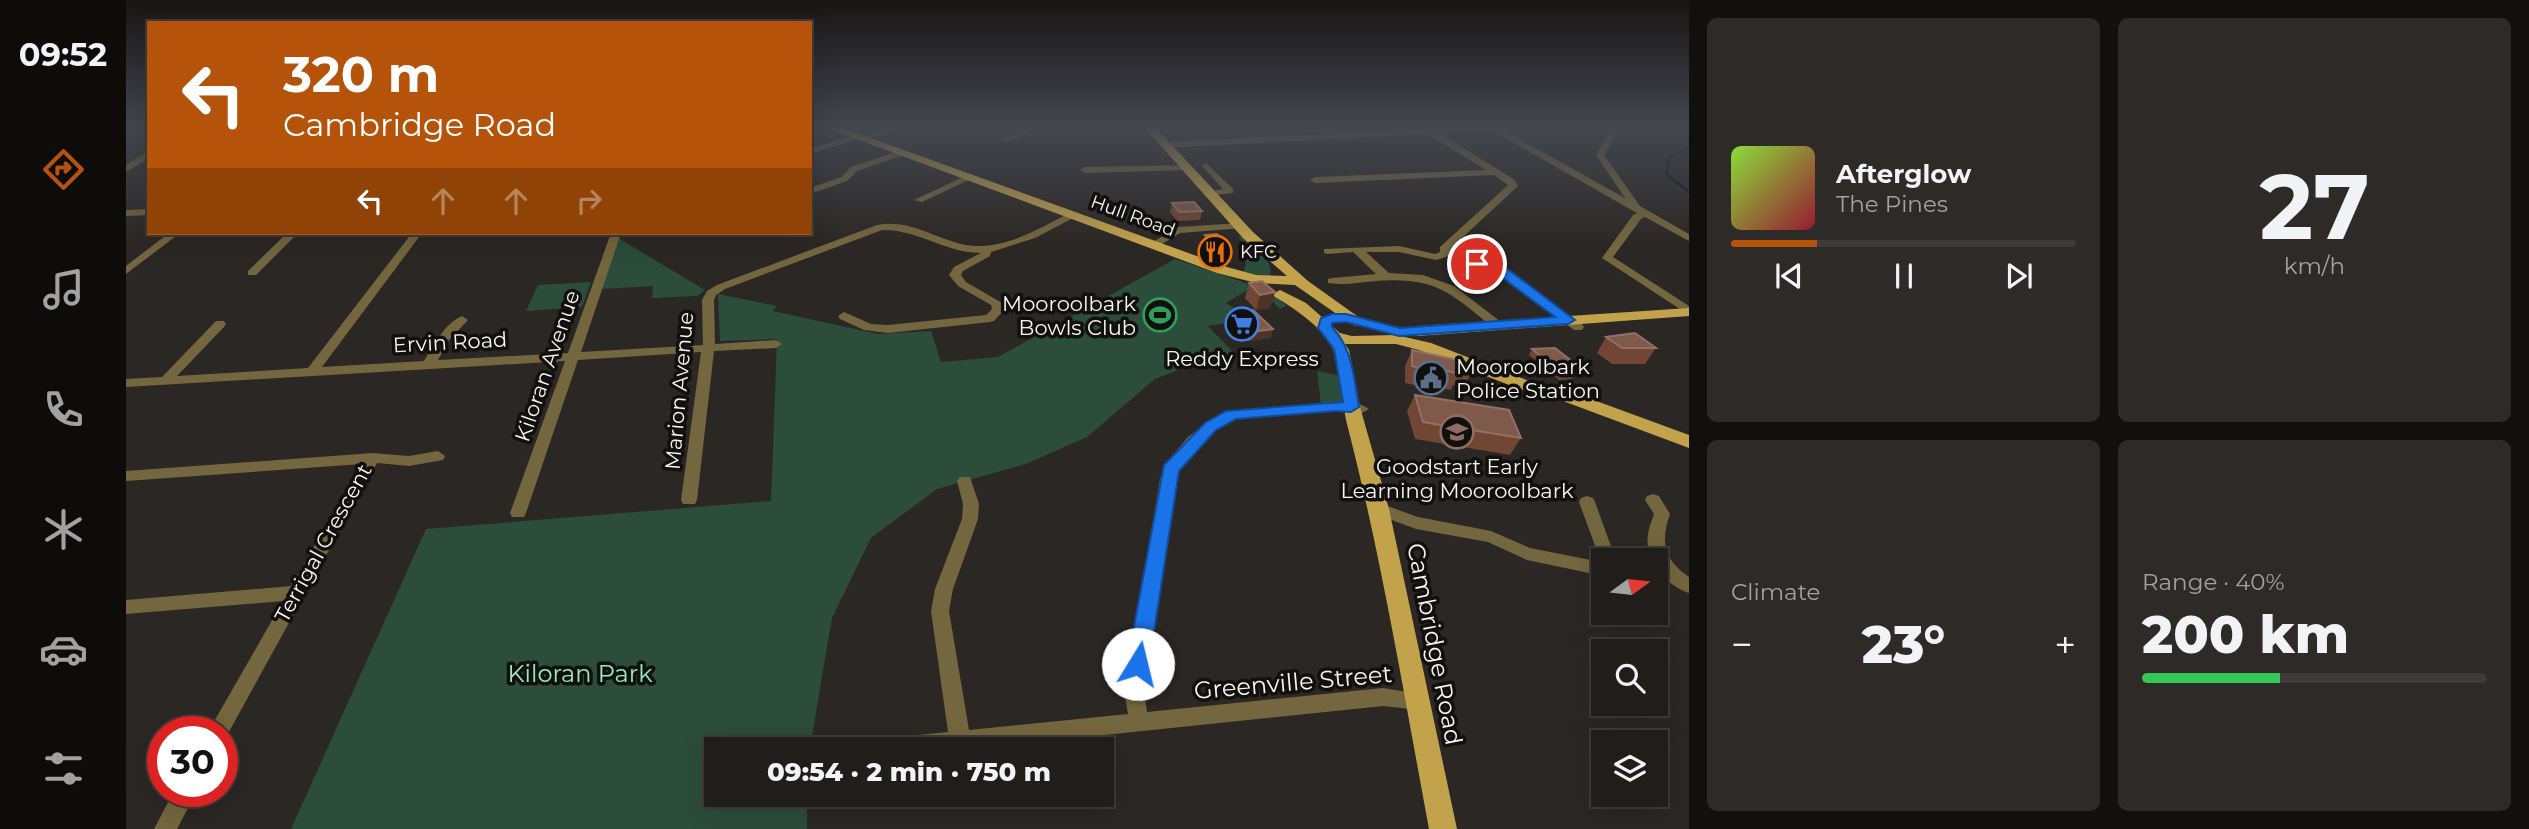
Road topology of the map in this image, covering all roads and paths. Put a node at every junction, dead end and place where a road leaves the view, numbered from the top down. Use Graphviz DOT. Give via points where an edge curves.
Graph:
graph roads {
  1 [pos="1206,166"];
  2 [pos="861,167"];
  3 [pos="938,167"];
  4 [pos="1186,167"];
  5 [pos="1486,167"];
  6 [pos="1561,167"];
  7 [pos="1608,167"];
  8 [pos="1085,170"];
  9 [pos="1494,172"];
  10 [pos="968,178"];
  11 [pos="1315,180"];
  12 [pos="812,190"];
  13 [pos="1210,194"];
  14 [pos="1628,194"];
  15 [pos="1612,195"];
  16 [pos="919,200"];
  17 [pos="1639,210"];
  18 [pos="147,212"];
  19 [pos="126,213"];
  20 [pos="1072,216"];
  21 [pos="1240,226"];
  22 [pos="172,235"];
  23 [pos="291,235"];
  24 [pos="415,235"];
  25 [pos="614,235"];
  26 [pos="1689,237"];
  27 [pos="1153,245"];
  28 [pos="1356,249"];
  29 [pos="986,250"];
  30 [pos="1328,250"];
  31 [pos="1266,253"];
  32 [pos="1447,253"];
  33 [pos="128,269"];
  34 [pos="251,273"];
  35 [pos="1387,278"];
  36 [pos="1332,281"];
  37 [pos="1305,284"];
  38 [pos="1277,287"];
  39 [pos="1689,312"];
  40 [pos="844,316"];
  41 [pos="1689,319"];
  42 [pos="462,320"];
  43 [pos="1357,321"];
  44 [pos="220,324"];
  45 [pos="1573,324"];
  46 [pos="1497,325"];
  47 [pos="1328,331"];
  48 [pos="1363,340"];
  49 [pos="1429,341"];
  50 [pos="776,344"];
  51 [pos="709,348"];
  52 [pos="572,356"];
  53 [pos="429,364"];
  54 [pos="312,372"];
  55 [pos="1350,374"];
  56 [pos="166,380"];
  57 [pos="126,383"];
  58 [pos="1357,408"];
  59 [pos="1689,443"];
  60 [pos="438,456"];
  61 [pos="373,458"];
  62 [pos="126,476"];
  63 [pos="965,481"];
  64 [pos="689,500"];
  65 [pos="1653,500"];
  66 [pos="1587,502"];
  67 [pos="1379,509"];
  68 [pos="518,513"];
  69 [pos="1604,548"];
  70 [pos="1591,567"];
  71 [pos="1689,586"];
  72 [pos="295,593"];
  73 [pos="126,607"];
  74 [pos="1419,701"];
  75 [pos="227,716"];
  76 [pos="1139,722"];
  77 [pos="959,737"];
  78 [pos="998,737"];
  79 [pos="177,807"];
  80 [pos="165,829"];
  81 [pos="1443,829"];
  1 -- 13 [label="street" via="1230,191"];
  2 -- 12 [label="street" via="844,179"];
  3 -- 10 [label="main road, Hull Road"];
  4 -- 8 [label="street"];
  4 -- 13 [label="main road"];
  5 -- 9 [label="street"];
  6 -- 15 [label="street"];
  7 -- 14 [label="street"];
  9 -- 11 [label="street"];
  9 -- 32 [label="street" via="1513,186 1444,249"];
  10 -- 16 [label="street"];
  10 -- 20 [label="main road, Hull Road"];
  13 -- 21 [label="main road"];
  14 -- 15 [label="street"];
  14 -- 17 [label="street"];
  15 -- 17 [label="street"];
  17 -- 26 [label="street"];
  17 -- 39 [label="street" via="1606,257"];
  18 -- 19 [label="street"];
  20 -- 27 [label="main road, Hull Road"];
  20 -- 29 [label="street, Marion Avenue"];
  21 -- 27 [label="street" via="1178,230"];
  21 -- 31 [label="main road"];
  22 -- 33 [label="street"];
  23 -- 34 [label="street"];
  24 -- 54 [label="street"];
  25 -- 52 [label="street, Kiloran Avenue"];
  27 -- 38 [label="main road, Hull Road"];
  28 -- 30 [label="street"];
  28 -- 32 [label="street" via="1399,249 1436,257"];
  28 -- 35 [label="street"];
  29 -- 40 [label="street" via="956,275 962,284 996,303 998,310 990,318 888,330"];
  29 -- 51 [label="street, Marion Avenue" via="958,247 909,227 866,230 711,293"];
  31 -- 37 [label="main road"];
  31 -- 38 [label="main road" via="1274,265"];
  32 -- 45 [label="street" via="1504,273"];
  35 -- 36 [label="street"];
  35 -- 46 [label="street" via="1444,285"];
  37 -- 38 [label="main road" via="1308,292 1303,296"];
  37 -- 43 [label="main road"];
  38 -- 47 [label="main road, Hull Road"];
  39 -- 45 [label="main road"];
  41 -- 45 [label="main road"];
  42 -- 53 [label="street" via="444,338"];
  43 -- 47 [label="main road" via="1332,318 1324,322"];
  43 -- 48 [label="main road" via="1370,332"];
  43 -- 49 [label="main road"];
  44 -- 56 [label="street"];
  45 -- 46 [label="main road"];
  45 -- 49 [label="main road"];
  46 -- 49 [label="main road"];
  47 -- 48 [label="main road" via="1345,340"];
  47 -- 55 [label="main road, Cambridge Road"];
  48 -- 49 [label="main road"];
  48 -- 55 [label="main road, Cambridge Road" via="1351,355"];
  49 -- 59 [label="main road" via="1538,390"];
  50 -- 51 [label="street, Ervin Road"];
  51 -- 52 [label="street, Ervin Road"];
  51 -- 64 [label="street, Marion Avenue"];
  52 -- 53 [label="street, Ervin Road"];
  52 -- 68 [label="street, Kiloran Avenue"];
  53 -- 54 [label="street, Ervin Road"];
  54 -- 56 [label="street, Ervin Road"];
  55 -- 58 [label="main road, Cambridge Road"];
  56 -- 57 [label="street, Ervin Road"];
  58 -- 67 [label="main road, Cambridge Road"];
  58 -- 76 [label="street" via="1232,414 1216,422 1175,461 1168,479 1134,691"];
  60 -- 61 [label="street" via="409,461"];
  61 -- 62 [label="street, Terrigal Crescent"];
  61 -- 72 [label="street, Terrigal Crescent"];
  63 -- 77 [label="street" via="970,519 940,611"];
  65 -- 71 [label="street" via="1662,513 1653,537 1660,561"];
  66 -- 69 [label="street"];
  67 -- 70 [label="street" via="1416,523 1491,537 1527,554"];
  67 -- 74 [label="main road, Cambridge Road"];
  72 -- 73 [label="street"];
  72 -- 75 [label="street, Terrigal Crescent"];
  74 -- 76 [label="street, Greenville Street" via="1383,697"];
  74 -- 81 [label="main road, Cambridge Road"];
  76 -- 78 [label="street, Greenville Street"];
  79 -- 80 [label="street"];
}
